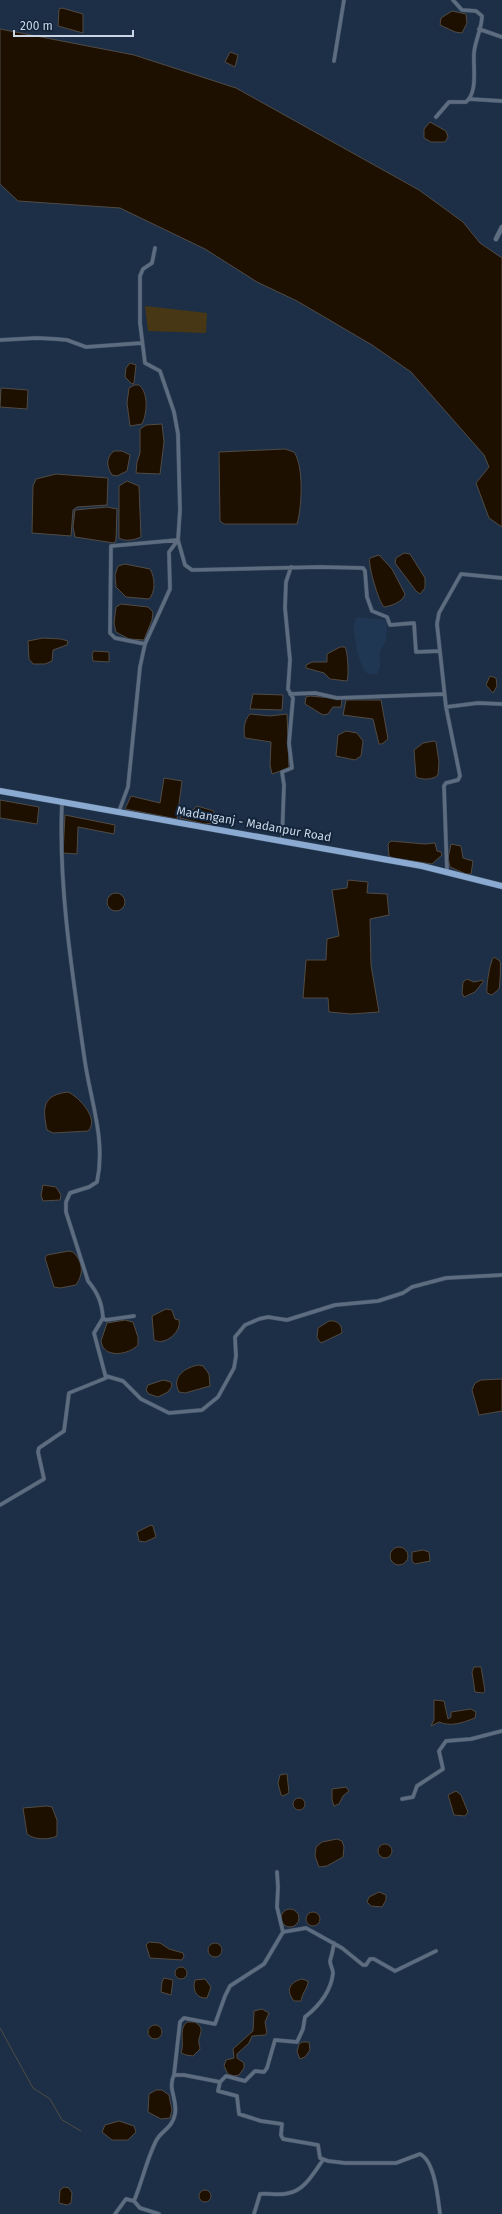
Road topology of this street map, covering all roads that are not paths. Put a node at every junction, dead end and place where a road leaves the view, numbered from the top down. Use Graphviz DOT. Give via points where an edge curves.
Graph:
graph roads {
  1 [pos="344,0"];
  2 [pos="453,0"];
  3 [pos="479,29"];
  4 [pos="502,37"];
  5 [pos="334,61"];
  6 [pos="469,99"];
  7 [pos="502,101"];
  8 [pos="436,117"];
  9 [pos="502,227"];
  10 [pos="496,239"];
  11 [pos="155,248"];
  12 [pos="0,340"];
  13 [pos="142,343"];
  14 [pos="178,540"];
  15 [pos="291,567"];
  16 [pos="502,578"];
  17 [pos="145,644"];
  18 [pos="440,652"];
  19 [pos="290,694"];
  20 [pos="444,694"];
  21 [pos="502,704"];
  22 [pos="446,707"];
  23 [pos="0,791"];
  24 [pos="62,802"];
  25 [pos="119,811"];
  26 [pos="282,840"];
  27 [pos="447,871"];
  28 [pos="502,886"];
  29 [pos="502,1275"];
  30 [pos="134,1316"];
  31 [pos="103,1318"];
  32 [pos="106,1376"];
  33 [pos="0,1505"];
  34 [pos="502,1731"];
  35 [pos="402,1799"];
  36 [pos="277,1872"];
  37 [pos="283,1932"];
  38 [pos="334,1943"];
  39 [pos="436,1951"];
  40 [pos="174,2075"];
  41 [pos="220,2082"];
  42 [pos="323,2160"];
  43 [pos="134,2201"];
  44 [pos="115,2214"];
  45 [pos="159,2214"];
  46 [pos="254,2214"];
  47 [pos="440,2214"];
  1 -- 5 [label="street"];
  2 -- 3 [label="street" via="462,10 480,13 482,23"];
  3 -- 4 [label="street"];
  3 -- 6 [label="street" via="473,71 474,87"];
  6 -- 7 [label="street"];
  6 -- 8 [label="street" via="464,103 449,102"];
  9 -- 10 [label="street"];
  11 -- 13 [label="street" via="150,265 143,269 140,276"];
  12 -- 13 [label="street" via="56,339 86,347"];
  13 -- 14 [label="street" via="145,363 160,371 174,412 178,434"];
  14 -- 15 [label="street" via="185,565 192,570"];
  14 -- 17 [label="street" via="169,552 170,589"];
  14 -- 17 [label="street" via="111,546 110,633 115,638"];
  15 -- 18 [label="street" via="363,568 367,597 372,611 387,618 390,625 414,623 416,652"];
  15 -- 19 [label="street" via="286,582 285,608"];
  16 -- 18 [label="street" via="461,574 438,617"];
  17 -- 25 [label="street" via="137,680 128,787"];
  18 -- 20 [label="street"];
  19 -- 20 [label="street" via="315,693 337,698"];
  19 -- 26 [label="street" via="292,698 289,743 292,768 282,772"];
  20 -- 22 [label="street"];
  21 -- 22 [label="street" via="478,703"];
  22 -- 27 [label="street" via="460,776 458,780 444,786"];
  23 -- 24 [label="main road, Madanganj - Madanpur Road"];
  24 -- 25 [label="main road, Madanganj - Madanpur Road"];
  24 -- 31 [label="street" via="62,869 72,968 100,1151 97,1182 70,1193 65,1205 74,1242 88,1282 96,1289"];
  25 -- 26 [label="main road, Madanganj - Madanpur Road"];
  26 -- 27 [label="main road, Madanganj - Madanpur Road"];
  27 -- 28 [label="main road, Madanganj - Madanpur Road"];
  29 -- 32 [label="street" via="446,1278 412,1287 378,1302 335,1305 287,1320 268,1317 244,1325 235,1337 234,1368 218,1397 202,1410 169,1413 142,1399 123,1381"];
  30 -- 31 [label="street" via="106,1320"];
  31 -- 32 [label="street" via="94,1333"];
  32 -- 33 [label="street" via="69,1393 64,1431 39,1448 44,1479"];
  34 -- 35 [label="street" via="443,1743 439,1758 443,1769 417,1786 413,1797"];
  36 -- 37 [label="street" via="277,1907"];
  37 -- 38 [label="street" via="306,1928"];
  37 -- 40 [label="street" via="264,1964 230,1986 215,2024 184,2018 180,2022"];
  38 -- 39 [label="street" via="363,1965 374,1959 394,1971"];
  38 -- 41 [label="street" via="330,1963 333,1971 328,1990 316,2009 305,2017 304,2029 297,2042 276,2040 264,2072 256,2071 244,2081 226,2076"];
  40 -- 41 [label="street"];
  40 -- 43 [label="street" via="171,2081 171,2092 175,2101 172,2125 155,2142"];
  41 -- 42 [label="street" via="218,2091 237,2096 239,2114 282,2124 283,2139 318,2145 320,2158"];
  42 -- 46 [label="street" via="312,2176 296,2190 290,2193 260,2194"];
  42 -- 47 [label="street" via="345,2163 396,2163 420,2154 432,2168"];
  43 -- 44 [label="street" via="126,2199"];
  43 -- 45 [label="street" via="140,2208"];
}
